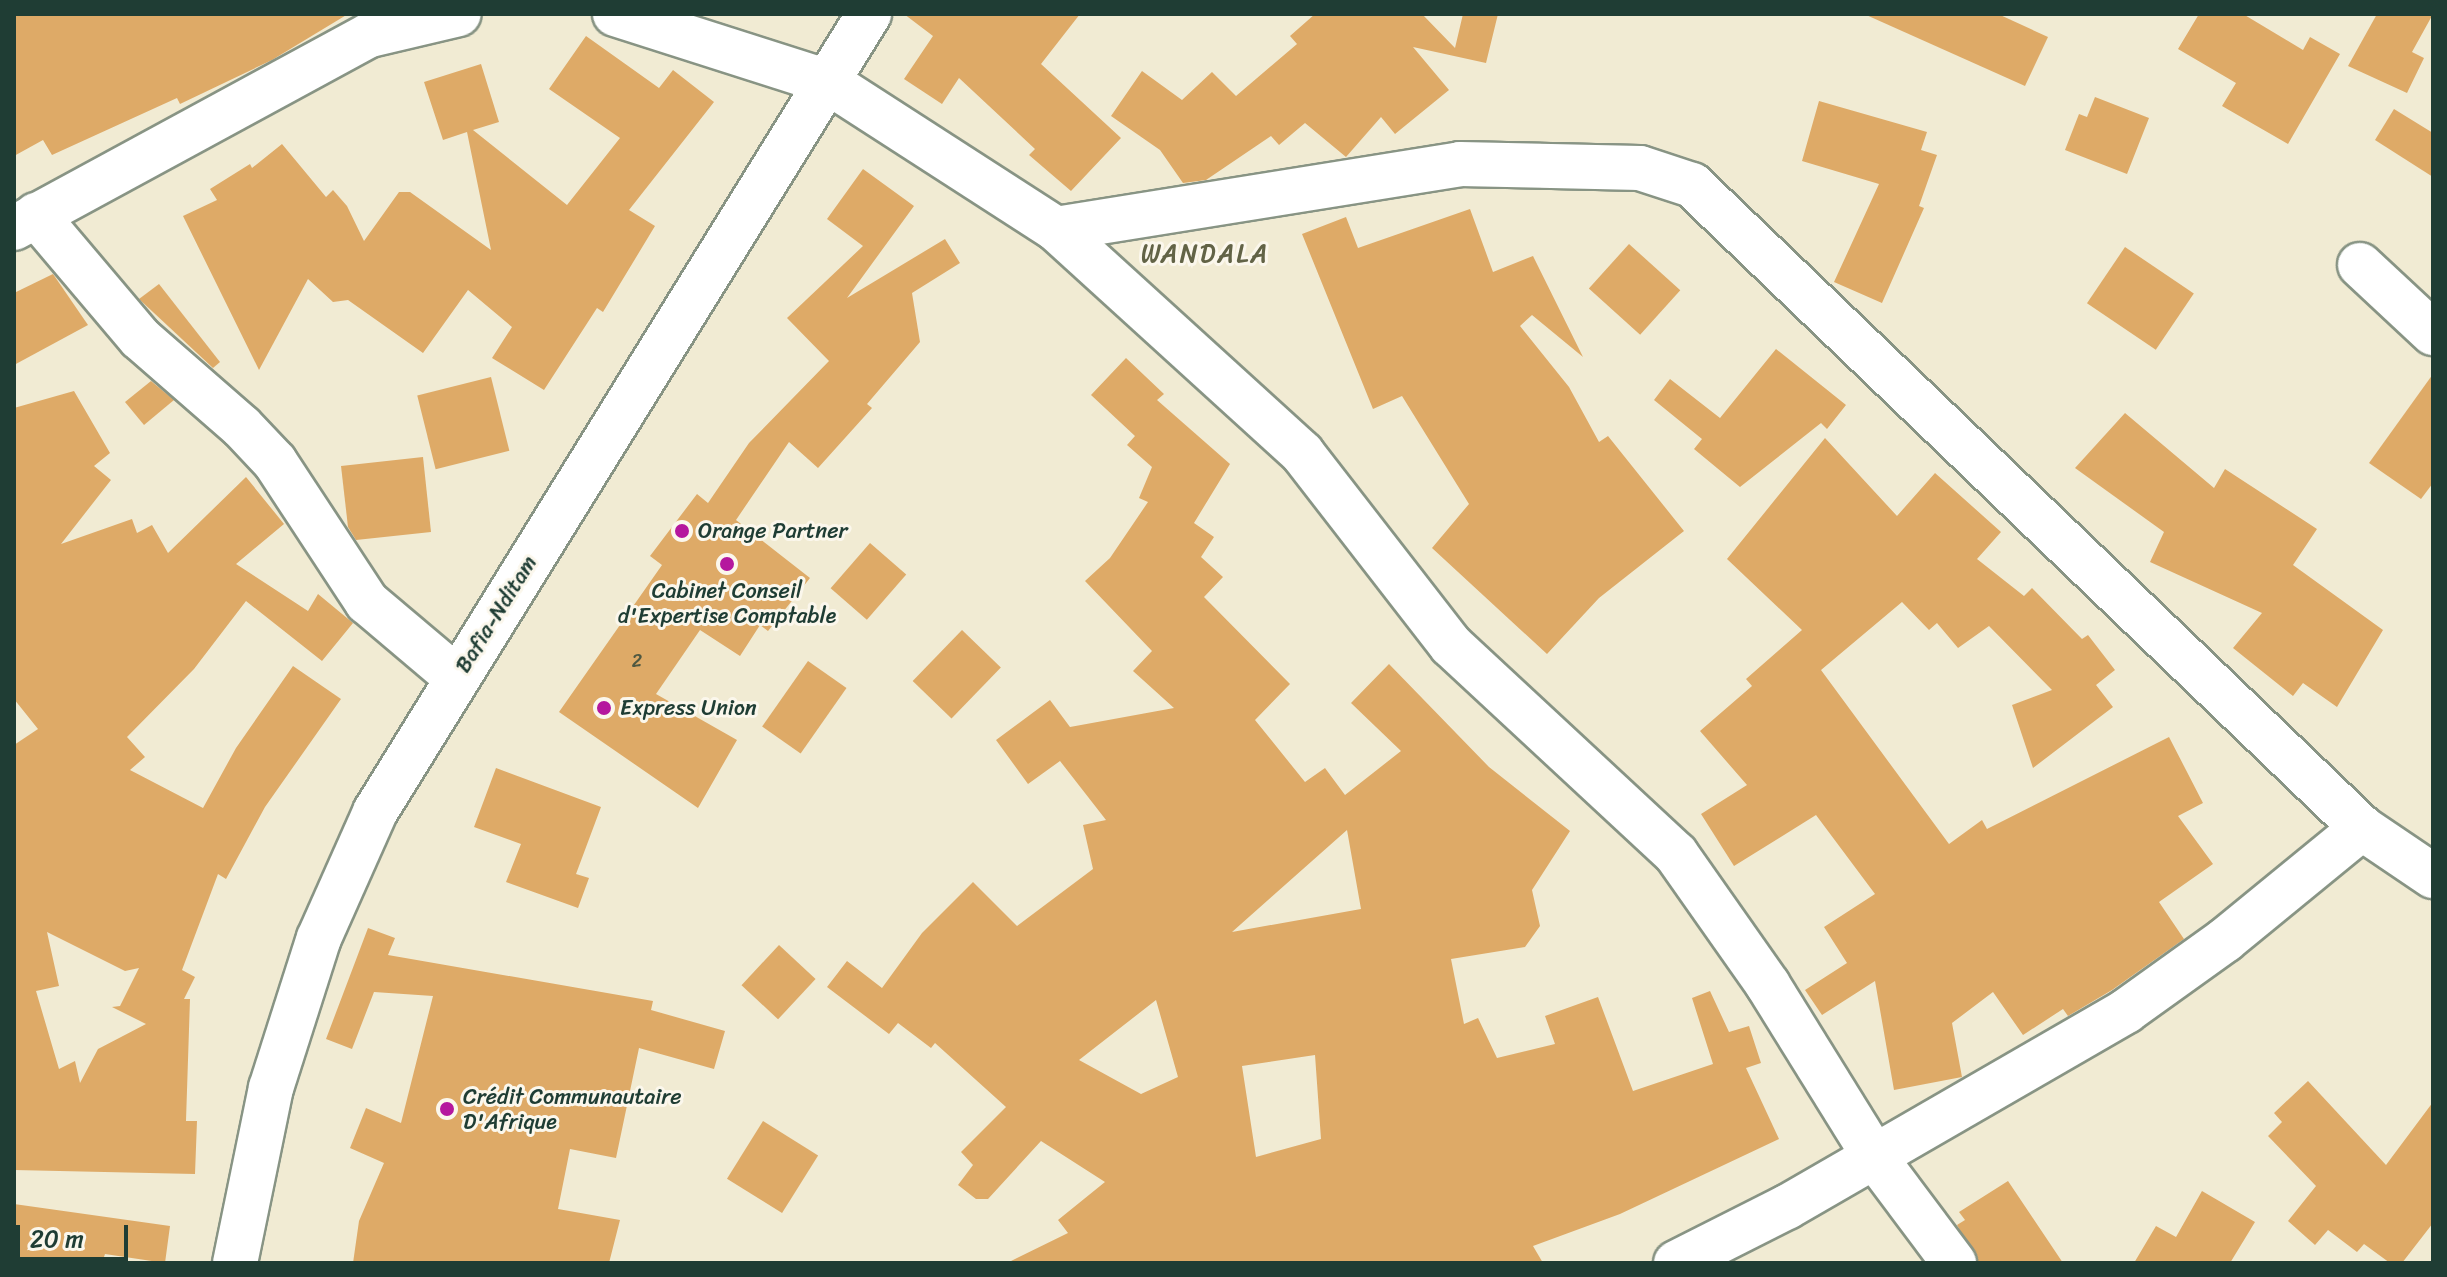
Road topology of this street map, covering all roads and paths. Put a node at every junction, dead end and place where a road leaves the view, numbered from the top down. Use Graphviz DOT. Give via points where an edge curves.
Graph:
graph roads {
  1 [pos="459,14"];
  2 [pos="615,14"];
  3 [pos="869,14"];
  4 [pos="828,82"];
  5 [pos="25,222"];
  6 [pos="1056,229"];
  7 [pos="2360,265"];
  8 [pos="2433,333"];
  9 [pos="457,678"];
  10 [pos="2362,828"];
  11 [pos="2430,868"];
  12 [pos="1874,1156"];
  13 [pos="235,1263"];
  14 [pos="1676,1263"];
  15 [pos="1954,1263"];
  1 -- 5 [label="street" via="370,35"];
  2 -- 4 [label="street"];
  3 -- 4 [label="street, Bafia-Nditam"];
  4 -- 6 [label="street"];
  4 -- 9 [label="street, Bafia-Nditam"];
  5 -- 9 [label="street" via="140,338 275,462 367,602"];
  6 -- 10 [label="street" via="1460,164 1640,168 1692,185"];
  6 -- 12 [label="street" via="1302,453 1451,645 1676,854 1768,985"];
  7 -- 8 [label="street"];
  9 -- 13 [label="street, Bafia-Nditam" via="375,812 319,938 271,1088"];
  10 -- 11 [label="street"];
  10 -- 12 [label="street" via="2225,940 2126,1011"];
  12 -- 14 [label="street"];
  12 -- 15 [label="street"];
}
